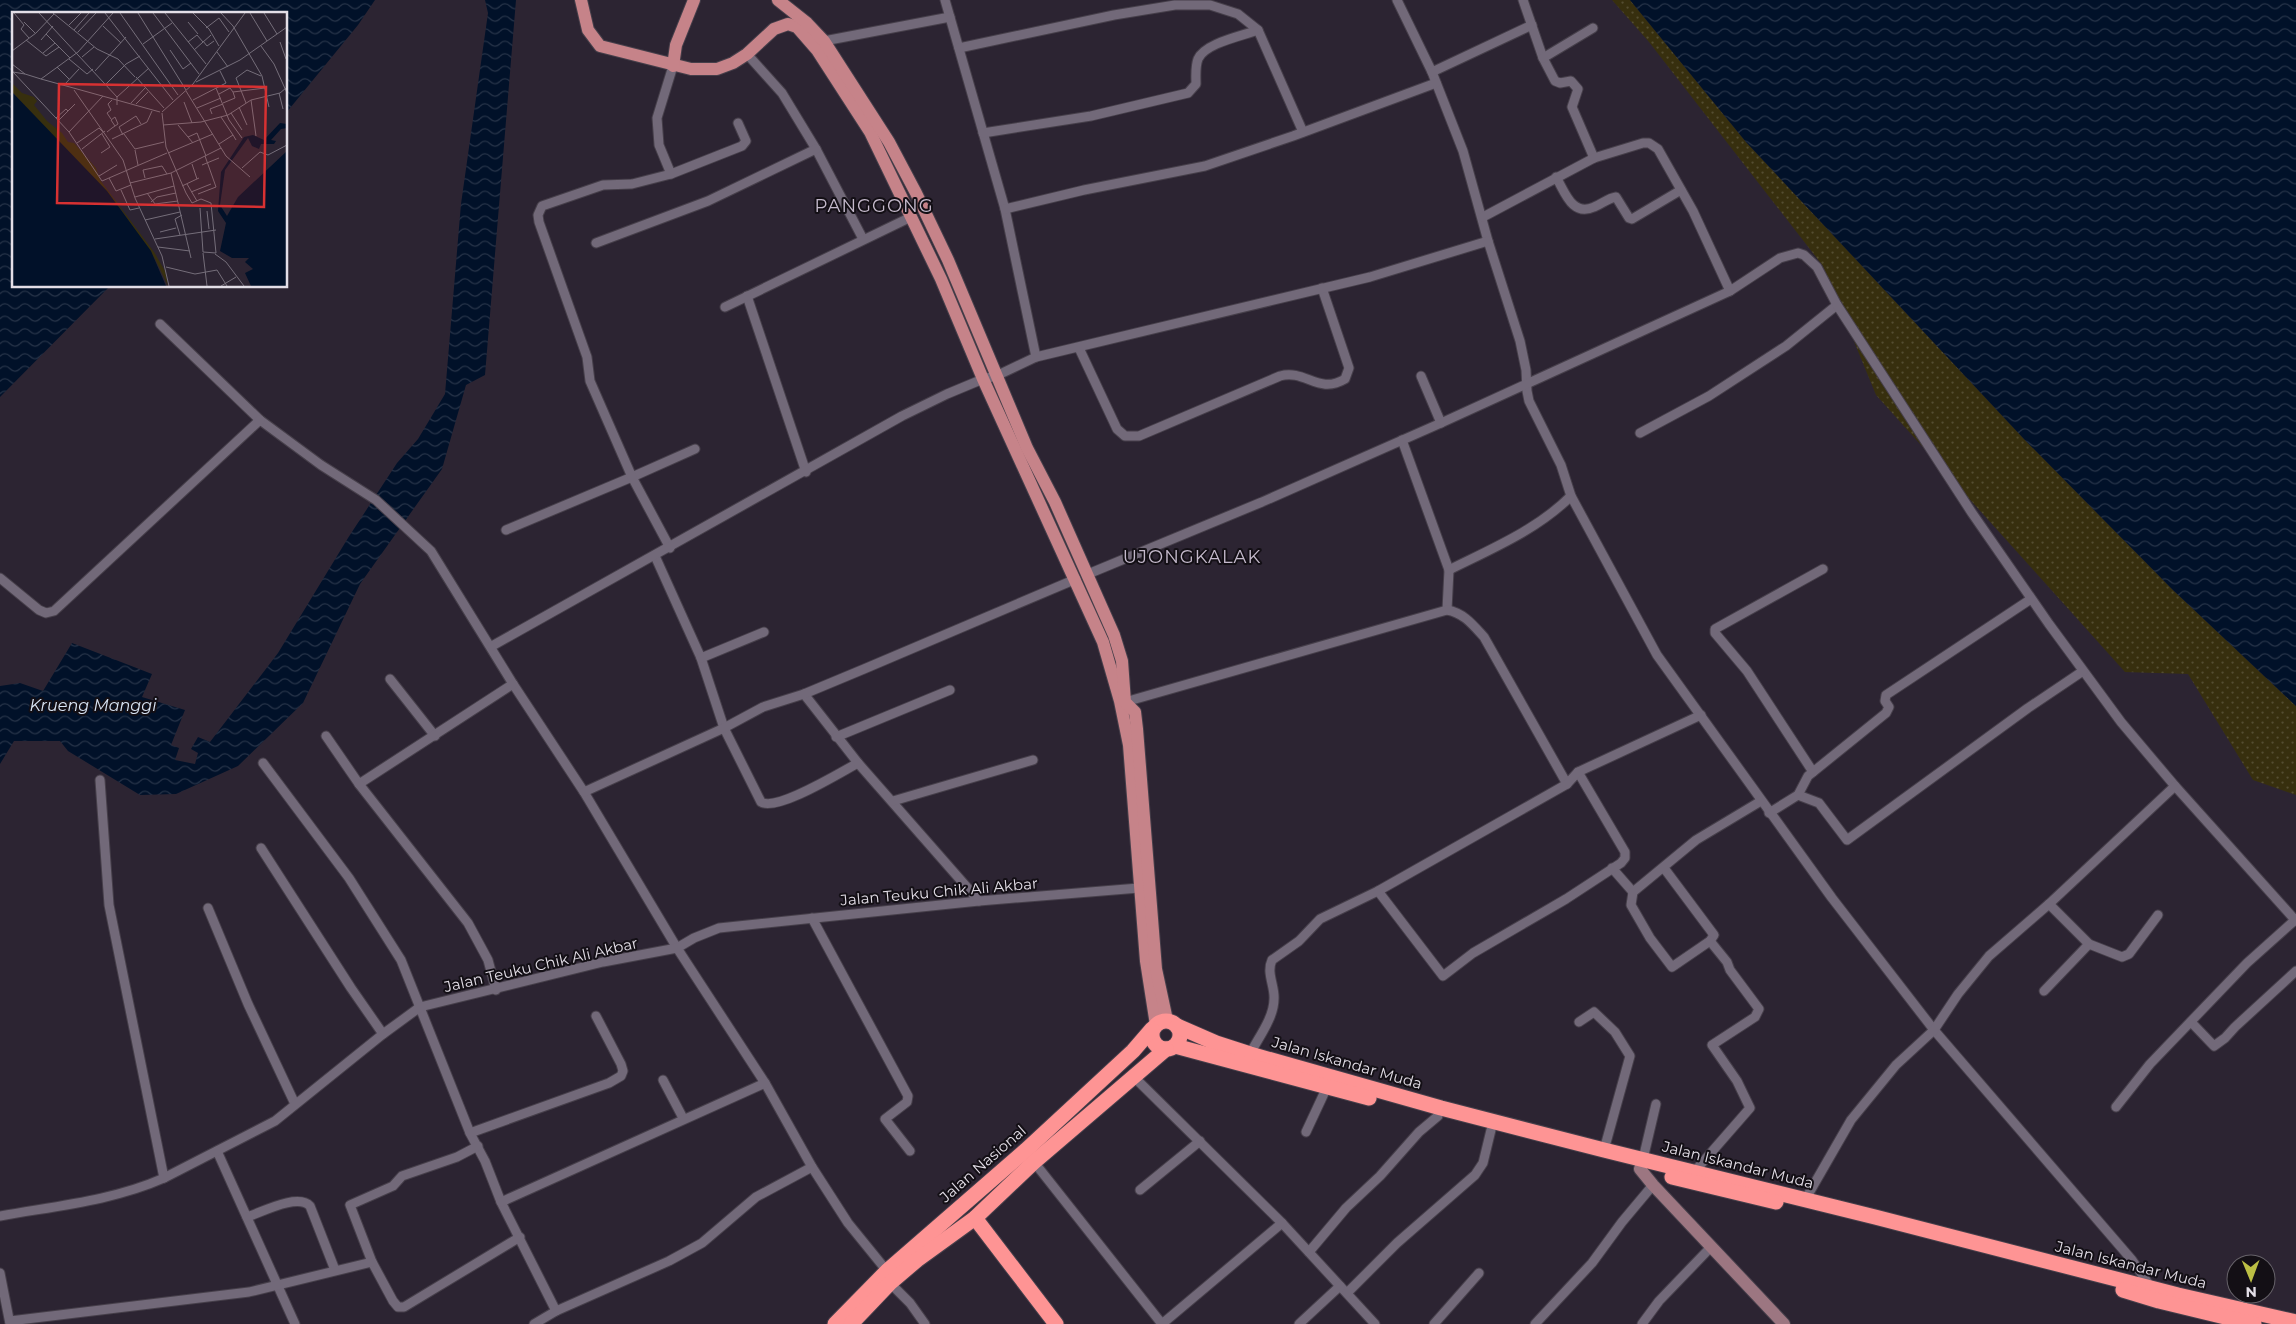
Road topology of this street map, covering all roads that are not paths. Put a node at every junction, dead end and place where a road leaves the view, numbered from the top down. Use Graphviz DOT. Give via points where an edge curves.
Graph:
graph roads {
  1 [pos="581,0"];
  2 [pos="694,0"];
  3 [pos="778,0"];
  4 [pos="945,0"];
  5 [pos="1397,0"];
  6 [pos="1524,0"];
  7 [pos="950,17"];
  8 [pos="1532,25"];
  9 [pos="1594,28"];
  10 [pos="1258,30"];
  11 [pos="824,41"];
  12 [pos="959,48"];
  13 [pos="747,54"];
  14 [pos="1543,58"];
  15 [pos="673,66"];
  16 [pos="1432,72"];
  17 [pos="1436,83"];
  18 [pos="738,123"];
  19 [pos="1303,132"];
  20 [pos="983,133"];
  21 [pos="816,149"];
  22 [pos="1594,158"];
  23 [pos="672,174"];
  24 [pos="1556,177"];
  25 [pos="1681,190"];
  26 [pos="1005,209"];
  27 [pos="911,217"];
  28 [pos="1483,217"];
  29 [pos="863,239"];
  30 [pos="1488,241"];
  31 [pos="596,244"];
  32 [pos="1322,288"];
  33 [pos="1730,291"];
  34 [pos="747,296"];
  35 [pos="1837,305"];
  36 [pos="725,307"];
  37 [pos="160,324"];
  38 [pos="1080,348"];
  39 [pos="1036,357"];
  40 [pos="1421,376"];
  41 [pos="990,377"];
  42 [pos="1526,383"];
  43 [pos="260,420"];
  44 [pos="1441,423"];
  45 [pos="1640,433"];
  46 [pos="1402,440"];
  47 [pos="695,449"];
  48 [pos="806,472"];
  49 [pos="632,477"];
  50 [pos="1571,496"];
  51 [pos="506,530"];
  52 [pos="670,548"];
  53 [pos="656,556"];
  54 [pos="1823,569"];
  55 [pos="1448,570"];
  56 [pos="1088,574"];
  57 [pos="0,578"];
  58 [pos="1076,579"];
  59 [pos="2031,599"];
  60 [pos="1447,610"];
  61 [pos="764,632"];
  62 [pos="492,646"];
  63 [pos="701,658"];
  64 [pos="2083,671"];
  65 [pos="390,678"];
  66 [pos="513,684"];
  67 [pos="950,690"];
  68 [pos="804,694"];
  69 [pos="1125,702"];
  70 [pos="1701,715"];
  71 [pos="724,728"];
  72 [pos="326,736"];
  73 [pos="435,736"];
  74 [pos="836,737"];
  75 [pos="1033,760"];
  76 [pos="262,763"];
  77 [pos="858,763"];
  78 [pos="1578,772"];
  79 [pos="1810,774"];
  80 [pos="100,780"];
  81 [pos="359,784"];
  82 [pos="1567,784"];
  83 [pos="2175,786"];
  84 [pos="584,792"];
  85 [pos="1798,795"];
  86 [pos="893,801"];
  87 [pos="1761,801"];
  88 [pos="1769,813"];
  89 [pos="261,848"];
  90 [pos="1612,868"];
  91 [pos="1664,868"];
  92 [pos="1139,888"];
  93 [pos="1378,891"];
  94 [pos="1633,892"];
  95 [pos="979,901"];
  96 [pos="2050,904"];
  97 [pos="208,908"];
  98 [pos="2158,915"];
  99 [pos="812,918"];
  100 [pos="2296,921"];
  101 [pos="1710,942"];
  102 [pos="2090,944"];
  103 [pos="677,948"];
  104 [pos="2296,971"];
  105 [pos="496,990"];
  106 [pos="2044,991"];
  107 [pos="420,1008"];
  108 [pos="596,1016"];
  109 [pos="1579,1022"];
  110 [pos="2191,1022"];
  111 [pos="1163,1025"];
  112 [pos="1934,1030"];
  113 [pos="383,1034"];
  114 [pos="1170,1048"];
  115 [pos="1250,1054"];
  116 [pos="1133,1076"];
  117 [pos="663,1080"];
  118 [pos="765,1083"];
  119 [pos="1327,1088"];
  120 [pos="295,1104"];
  121 [pos="1656,1104"];
  122 [pos="2116,1107"];
  123 [pos="1438,1116"];
  124 [pos="683,1118"];
  125 [pos="1491,1130"];
  126 [pos="1306,1132"];
  127 [pos="470,1133"];
  128 [pos="1200,1141"];
  129 [pos="478,1146"];
  130 [pos="910,1150"];
  131 [pos="1604,1150"];
  132 [pos="217,1151"];
  133 [pos="1034,1162"];
  134 [pos="1642,1164"];
  135 [pos="812,1167"];
  136 [pos="1695,1171"];
  137 [pos="164,1178"];
  138 [pos="1653,1185"];
  139 [pos="1140,1190"];
  140 [pos="1805,1200"];
  141 [pos="501,1202"];
  142 [pos="0,1216"];
  143 [pos="247,1217"];
  144 [pos="975,1218"];
  145 [pos="1282,1224"];
  146 [pos="520,1237"];
  147 [pos="1710,1248"];
  148 [pos="1309,1252"];
  149 [pos="372,1262"];
  150 [pos="902,1266"];
  151 [pos="335,1270"];
  152 [pos="0,1273"];
  153 [pos="1479,1273"];
  154 [pos="278,1284"];
  155 [pos="1340,1286"];
  156 [pos="2151,1287"];
  157 [pos="1347,1294"];
  158 [pos="2159,1301"];
  159 [pos="556,1312"];
  160 [pos="10,1322"];
  161 [pos="2233,1322"];
  162 [pos="2296,1322"];
  163 [pos="1783,1323"];
  164 [pos="295,1324"];
  165 [pos="534,1324"];
  166 [pos="835,1324"];
  167 [pos="851,1324"];
  168 [pos="924,1324"];
  169 [pos="1056,1324"];
  170 [pos="1299,1324"];
  171 [pos="1375,1324"];
  172 [pos="1434,1324"];
  173 [pos="1535,1324"];
  174 [pos="1642,1324"];
  175 [pos="2254,1324"];
  1 -- 15 [label="main road" via="588,30 600,46"];
  2 -- 15 [label="main road" via="676,45"];
  3 -- 11 [label="main road"];
  4 -- 7 [label="street"];
  5 -- 16 [label="street"];
  6 -- 8 [label="street"];
  7 -- 11 [label="street"];
  7 -- 12 [label="street"];
  8 -- 14 [label="street"];
  8 -- 16 [label="street"];
  9 -- 14 [label="street"];
  10 -- 12 [label="street" via="1238,14 1210,5 1191,4 1114,15"];
  10 -- 19 [label="street"];
  10 -- 20 [label="street" via="1203,51 1197,63 1196,84 1188,93 1091,116"];
  11 -- 41 [label="main road" via="889,142 916,193 948,260"];
  12 -- 20 [label="street"];
  13 -- 15 [label="main road" via="717,69"];
  13 -- 21 [label="street" via="782,93"];
  13 -- 27 [label="main road" via="769,32 780,26 788,24 800,29 870,132"];
  14 -- 22 [label="street" via="1555,81 1571,81 1578,89 1572,107"];
  15 -- 23 [label="street" via="657,118 659,145"];
  16 -- 17 [label="street"];
  17 -- 19 [label="street"];
  17 -- 28 [label="street" via="1463,151"];
  18 -- 23 [label="street" via="745,145"];
  19 -- 26 [label="street" via="1205,166"];
  20 -- 26 [label="street"];
  21 -- 29 [label="street"];
  21 -- 31 [label="street" via="708,201"];
  22 -- 24 [label="street"];
  22 -- 25 [label="street" via="1649,143 1658,149"];
  23 -- 49 [label="street" via="632,184 603,186 546,204 538,215 544,241 587,357 590,381"];
  24 -- 25 [label="street" via="1576,208 1592,208 1616,197 1632,219"];
  24 -- 28 [label="street"];
  25 -- 33 [label="street"];
  26 -- 39 [label="street"];
  27 -- 29 [label="street"];
  27 -- 41 [label="main road"];
  28 -- 30 [label="street"];
  29 -- 34 [label="street"];
  30 -- 32 [label="street"];
  30 -- 42 [label="street" via="1520,341"];
  32 -- 38 [label="street"];
  32 -- 38 [label="street" via="1348,362 1349,373 1345,379 1323,386 1297,375 1280,376 1139,436 1125,436 1117,429"];
  33 -- 35 [label="street" via="1780,258 1798,253 1817,268"];
  33 -- 42 [label="street"];
  34 -- 36 [label="street"];
  34 -- 48 [label="street"];
  35 -- 45 [label="street" via="1786,346 1709,396"];
  35 -- 59 [label="street"];
  37 -- 43 [label="street"];
  38 -- 39 [label="street"];
  39 -- 41 [label="street"];
  40 -- 44 [label="street"];
  41 -- 48 [label="street" via="902,416"];
  41 -- 56 [label="main road"];
  41 -- 58 [label="main road"];
  42 -- 44 [label="street"];
  42 -- 50 [label="street" via="1529,401 1562,465"];
  43 -- 57 [label="street" via="54,611 46,613 39,610"];
  43 -- 62 [label="street" via="376,500 420,538 442,566"];
  44 -- 46 [label="street"];
  46 -- 55 [label="street"];
  46 -- 56 [label="street"];
  47 -- 49 [label="street"];
  48 -- 52 [label="street"];
  49 -- 51 [label="street"];
  49 -- 52 [label="street"];
  50 -- 55 [label="street" via="1557,510 1521,533"];
  50 -- 70 [label="street" via="1657,655"];
  52 -- 53 [label="street"];
  53 -- 62 [label="street"];
  53 -- 63 [label="street"];
  54 -- 79 [label="street" via="1715,630 1747,671"];
  55 -- 60 [label="street"];
  56 -- 69 [label="main road" via="1118,646"];
  58 -- 68 [label="street"];
  58 -- 92 [label="main road" via="1103,642 1124,719 1131,763"];
  59 -- 64 [label="street"];
  59 -- 79 [label="street" via="1886,695 1889,707 1886,714"];
  60 -- 69 [label="street"];
  60 -- 82 [label="street" via="1460,614 1484,637"];
  61 -- 63 [label="street"];
  62 -- 66 [label="street"];
  63 -- 71 [label="street"];
  64 -- 83 [label="street"];
  64 -- 85 [label="street" via="1847,840 1819,803"];
  65 -- 73 [label="street"];
  66 -- 73 [label="street"];
  66 -- 84 [label="street"];
  67 -- 74 [label="street"];
  68 -- 71 [label="street" via="763,707"];
  68 -- 74 [label="street"];
  69 -- 111 [label="main road" via="1135,712"];
  70 -- 78 [label="street"];
  70 -- 87 [label="street"];
  71 -- 77 [label="street" via="760,800 765,804 814,787"];
  71 -- 84 [label="street"];
  72 -- 81 [label="street"];
  73 -- 81 [label="street"];
  74 -- 77 [label="street"];
  75 -- 86 [label="street"];
  76 -- 107 [label="street" via="349,878 401,960"];
  77 -- 86 [label="street"];
  78 -- 82 [label="street"];
  78 -- 90 [label="street" via="1625,852 1622,863"];
  79 -- 85 [label="street"];
  80 -- 137 [label="street" via="109,905"];
  81 -- 105 [label="street" via="471,928 488,960"];
  82 -- 93 [label="street"];
  83 -- 96 [label="street"];
  83 -- 100 [label="street"];
  84 -- 103 [label="street"];
  85 -- 88 [label="street"];
  86 -- 95 [label="street"];
  87 -- 88 [label="street"];
  87 -- 91 [label="street" via="1696,840"];
  88 -- 112 [label="street"];
  89 -- 113 [label="street"];
  90 -- 93 [label="street" via="1566,900 1473,953 1444,976"];
  90 -- 94 [label="street"];
  91 -- 94 [label="street"];
  91 -- 101 [label="street" via="1714,935"];
  92 -- 95 [label="street, Jalan Teuku Chik Ali Akbar"];
  92 -- 111 [label="main road" via="1146,961"];
  93 -- 115 [label="street" via="1320,919 1299,941 1272,960 1273,1008"];
  94 -- 101 [label="street" via="1631,905 1672,967"];
  95 -- 99 [label="street, Jalan Teuku Chik Ali Akbar"];
  96 -- 102 [label="street"];
  96 -- 112 [label="street" via="1989,956"];
  97 -- 120 [label="street"];
  98 -- 102 [label="street" via="2124,957"];
  99 -- 103 [label="street, Jalan Teuku Chik Ali Akbar" via="719,928"];
  99 -- 130 [label="street" via="908,1096 907,1102 885,1118"];
  100 -- 110 [label="street" via="2247,963"];
  101 -- 136 [label="street" via="1728,962 1730,970 1759,1009 1755,1017 1712,1045 1737,1081 1750,1108"];
  102 -- 106 [label="street"];
  103 -- 105 [label="street, Jalan Teuku Chik Ali Akbar" via="603,962"];
  103 -- 118 [label="street"];
  104 -- 110 [label="street" via="2214,1046"];
  105 -- 107 [label="street, Jalan Teuku Chik Ali Akbar"];
  107 -- 113 [label="street, Jalan Teuku Chik Ali Akbar"];
  107 -- 127 [label="street"];
  108 -- 127 [label="street" via="622,1064 621,1076"];
  109 -- 131 [label="street" via="1594,1012 1615,1032 1630,1056"];
  110 -- 122 [label="street" via="2134,1082"];
  111 -- 114 [label="highway" via="1180,1036"];
  111 -- 114 [label="highway" via="1152,1041"];
  111 -- 115 [label="highway, Jalan Iskandar Muda"];
  111 -- 150 [label="highway, Jalan Nasional"];
  112 -- 140 [label="street" via="1896,1065 1851,1120"];
  112 -- 156 [label="street" via="2132,1260"];
  113 -- 120 [label="street, Jalan Teuku Chik Ali Akbar"];
  114 -- 116 [label="highway, Jalan Nasional"];
  114 -- 119 [label="highway, Jalan Iskandar Muda"];
  115 -- 131 [label="highway, Jalan Iskandar Muda"];
  116 -- 128 [label="street"];
  116 -- 133 [label="highway, Jalan Nasional"];
  117 -- 124 [label="street"];
  118 -- 124 [label="street"];
  118 -- 135 [label="street"];
  119 -- 123 [label="highway, Jalan Iskandar Muda"];
  119 -- 126 [label="street"];
  120 -- 132 [label="street, Jalan Teuku Chik Ali Akbar" via="275,1121"];
  121 -- 134 [label="street"];
  123 -- 125 [label="highway, Jalan Iskandar Muda"];
  123 -- 148 [label="street" via="1346,1208"];
  124 -- 141 [label="street"];
  125 -- 134 [label="highway, Jalan Iskandar Muda"];
  125 -- 157 [label="street" via="1483,1163 1475,1175 1397,1243"];
  127 -- 129 [label="street"];
  128 -- 139 [label="street"];
  128 -- 145 [label="street"];
  129 -- 141 [label="street"];
  129 -- 149 [label="street" via="457,1157 402,1176 393,1186 350,1205"];
  131 -- 134 [label="highway, Jalan Iskandar Muda"];
  132 -- 137 [label="street, Jalan Teuku Chik Ali Akbar"];
  132 -- 143 [label="street"];
  133 -- 144 [label="highway, Jalan Nasional"];
  133 -- 145 [label="street" via="1162,1324"];
  134 -- 136 [label="highway, Jalan Iskandar Muda"];
  134 -- 138 [label="street"];
  134 -- 158 [label="highway, Jalan Iskandar Muda"];
  135 -- 150 [label="street" via="848,1224"];
  135 -- 159 [label="street" via="756,1197 702,1242 678,1257"];
  136 -- 140 [label="highway, Jalan Iskandar Muda"];
  137 -- 142 [label="street, Jalan Teuku Chik Ali Akbar" via="103,1198"];
  138 -- 147 [label="street"];
  138 -- 173 [label="street" via="1592,1263"];
  140 -- 156 [label="highway, Jalan Iskandar Muda"];
  141 -- 146 [label="street"];
  143 -- 151 [label="street" via="294,1201 305,1201 310,1206"];
  143 -- 154 [label="street"];
  144 -- 150 [label="highway, Jalan Nasional"];
  144 -- 169 [label="highway"];
  145 -- 148 [label="street"];
  146 -- 149 [label="street" via="404,1307 393,1301"];
  146 -- 159 [label="street"];
  147 -- 163 [label="street"];
  147 -- 174 [label="street" via="1659,1301"];
  148 -- 155 [label="street"];
  149 -- 151 [label="street"];
  150 -- 166 [label="highway, Jalan Nasional"];
  150 -- 167 [label="highway, Jalan Nasional"];
  150 -- 168 [label="street" via="910,1303"];
  151 -- 154 [label="street"];
  152 -- 160 [label="street"];
  153 -- 172 [label="street"];
  154 -- 160 [label="street" via="249,1292"];
  154 -- 164 [label="street"];
  155 -- 157 [label="street"];
  155 -- 170 [label="street"];
  156 -- 158 [label="street"];
  156 -- 162 [label="highway, Jalan Iskandar Muda"];
  157 -- 171 [label="street"];
  158 -- 161 [label="highway, Jalan Iskandar Muda"];
  159 -- 165 [label="street"];
  161 -- 175 [label="highway, Jalan Iskandar Muda"];
}
